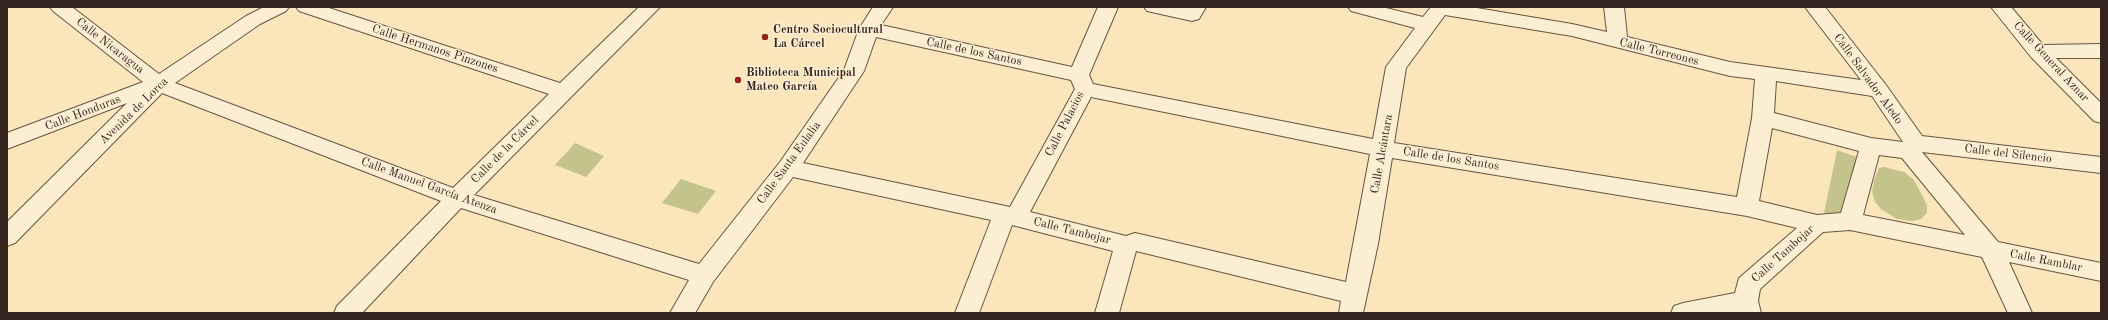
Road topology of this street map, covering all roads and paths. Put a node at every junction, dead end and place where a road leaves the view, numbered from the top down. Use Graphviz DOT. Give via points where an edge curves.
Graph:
graph roads {
  1 [pos="60,7"];
  2 [pos="279,7"];
  3 [pos="306,7"];
  4 [pos="883,7"];
  5 [pos="1108,7"];
  6 [pos="1154,7"];
  7 [pos="1196,7"];
  8 [pos="1358,7"];
  9 [pos="1614,7"];
  10 [pos="1815,7"];
  11 [pos="2001,7"];
  12 [pos="646,8"];
  13 [pos="248,13"];
  14 [pos="1436,14"];
  15 [pos="869,29"];
  16 [pos="1618,42"];
  17 [pos="2101,51"];
  18 [pos="2038,52"];
  19 [pos="1766,73"];
  20 [pos="1082,82"];
  21 [pos="159,84"];
  22 [pos="1879,90"];
  23 [pos="564,92"];
  24 [pos="2101,116"];
  25 [pos="1763,118"];
  26 [pos="7,141"];
  27 [pos="1871,146"];
  28 [pos="1912,147"];
  29 [pos="1384,148"];
  30 [pos="2101,165"];
  31 [pos="788,168"];
  32 [pos="457,198"];
  33 [pos="1747,207"];
  34 [pos="1010,216"];
  35 [pos="1850,221"];
  36 [pos="1817,224"];
  37 [pos="7,237"];
  38 [pos="1126,245"];
  39 [pos="1991,250"];
  40 [pos="2101,272"];
  41 [pos="704,274"];
  42 [pos="1353,303"];
  43 [pos="1748,307"];
  44 [pos="346,313"];
  45 [pos="682,313"];
  46 [pos="967,313"];
  47 [pos="1107,313"];
  48 [pos="1683,313"];
  49 [pos="2020,313"];
  1 -- 21 [label="street, Calle Nicaragua"];
  2 -- 13 [label="street, Avenida de Lorca"];
  3 -- 23 [label="street, Calle Hermanos Pinzones"];
  4 -- 15 [label="street, Calle Santa Eulalia"];
  5 -- 20 [label="street, Calle Palacios"];
  6 -- 7 [label="street" via="1192,15"];
  8 -- 14 [label="street, Calle Torreones"];
  9 -- 16 [label="street"];
  10 -- 22 [label="street, Calle Salvador Aledo"];
  11 -- 18 [label="street, Calle General Aznar"];
  12 -- 23 [label="street, Calle de la Cárcel"];
  13 -- 21 [label="street, Avenida de Lorca"];
  14 -- 16 [label="street, Calle Torreones" via="1572,30"];
  14 -- 29 [label="street, Calle Alcántara" via="1396,67"];
  15 -- 20 [label="street, Calle de los Santos"];
  15 -- 31 [label="street, Calle Santa Eulalia" via="854,72"];
  16 -- 19 [label="street, Calle Torreones" via="1730,69"];
  17 -- 18 [label="street"];
  18 -- 24 [label="street, Calle General Aznar"];
  19 -- 22 [label="street, Calle Torreones"];
  19 -- 25 [label="street"];
  20 -- 29 [label="street, Calle de los Santos"];
  20 -- 34 [label="street, Calle Palacios"];
  21 -- 26 [label="street, Calle Honduras"];
  21 -- 32 [label="street, Calle Manuel García Atenza"];
  21 -- 37 [label="street, Avenida de Lorca"];
  22 -- 28 [label="street, Calle Salvador Aledo"];
  23 -- 32 [label="street, Calle de la Cárcel"];
  25 -- 27 [label="street, Calle del Silencio"];
  25 -- 33 [label="street"];
  27 -- 28 [label="street, Calle del Silencio"];
  27 -- 35 [label="street"];
  28 -- 30 [label="street, Calle del Silencio"];
  28 -- 39 [label="street, Calle Salvador Aledo"];
  29 -- 33 [label="street, Calle de los Santos"];
  29 -- 42 [label="street, Calle Alcántara"];
  31 -- 34 [label="street, Calle Tambojar"];
  31 -- 41 [label="street, Calle Santa Eulalia"];
  32 -- 41 [label="street, Calle Manuel García Atenza"];
  32 -- 44 [label="street, Calle de la Cárcel"];
  33 -- 36 [label="street, Calle de los Santos"];
  34 -- 38 [label="street, Calle Tambojar"];
  34 -- 46 [label="street, Calle Palacios"];
  35 -- 36 [label="street, Calle Tambojar"];
  35 -- 39 [label="street, Calle Tambojar"];
  36 -- 43 [label="street, Calle Tambojar" via="1748,285"];
  38 -- 42 [label="street, Calle Tambojar" via="1135,242"];
  38 -- 47 [label="street"];
  39 -- 40 [label="street, Calle Ramblar"];
  39 -- 49 [label="street, Calle Salvador Aledo"];
  41 -- 45 [label="street, Calle Santa Eulalia"];
  43 -- 48 [label="street, Calle Tambojar"];
}
